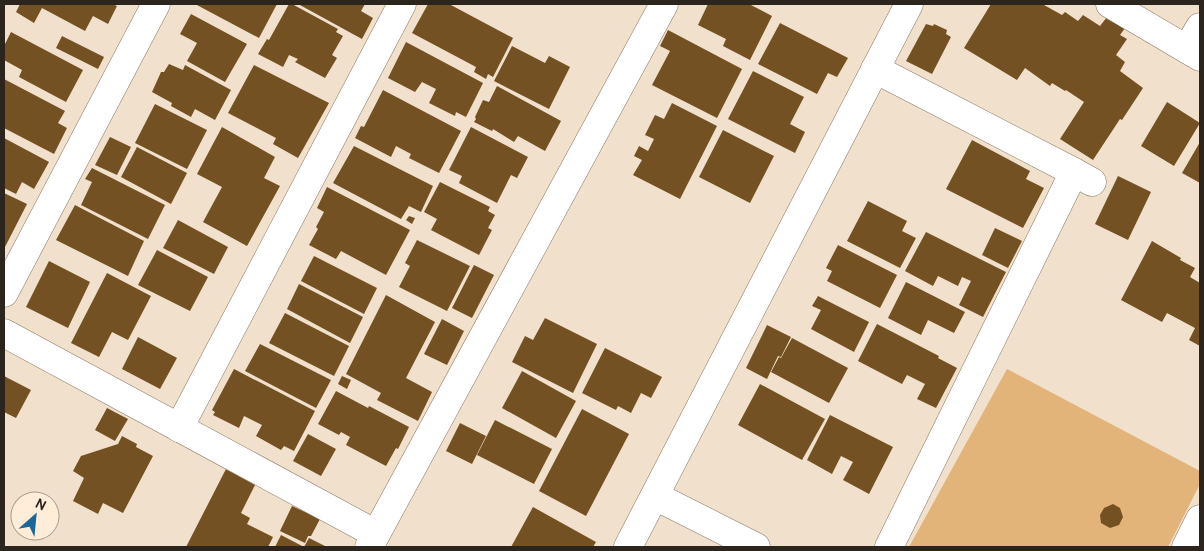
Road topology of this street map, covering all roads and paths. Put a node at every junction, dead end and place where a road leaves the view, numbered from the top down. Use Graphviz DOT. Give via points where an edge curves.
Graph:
graph roads {
  1 [pos="156,4"];
  2 [pos="402,4"];
  3 [pos="664,4"];
  4 [pos="909,4"];
  5 [pos="1110,4"];
  6 [pos="1196,45"];
  7 [pos="875,70"];
  8 [pos="4,293"];
  9 [pos="4,333"];
  10 [pos="179,428"];
  11 [pos="655,496"];
  12 [pos="1200,519"];
  13 [pos="373,541"];
  14 [pos="628,547"];
  15 [pos="756,547"];
  16 [pos="889,547"];
  17 [pos="1186,547"];
  1 -- 8 [label="street"];
  2 -- 10 [label="street"];
  3 -- 13 [label="street"];
  4 -- 7 [label="street"];
  5 -- 6 [label="street"];
  7 -- 11 [label="street"];
  7 -- 16 [label="street" via="1083,177"];
  9 -- 10 [label="street"];
  10 -- 13 [label="street"];
  11 -- 14 [label="street"];
  11 -- 15 [label="street"];
  12 -- 17 [label="street"];
}
